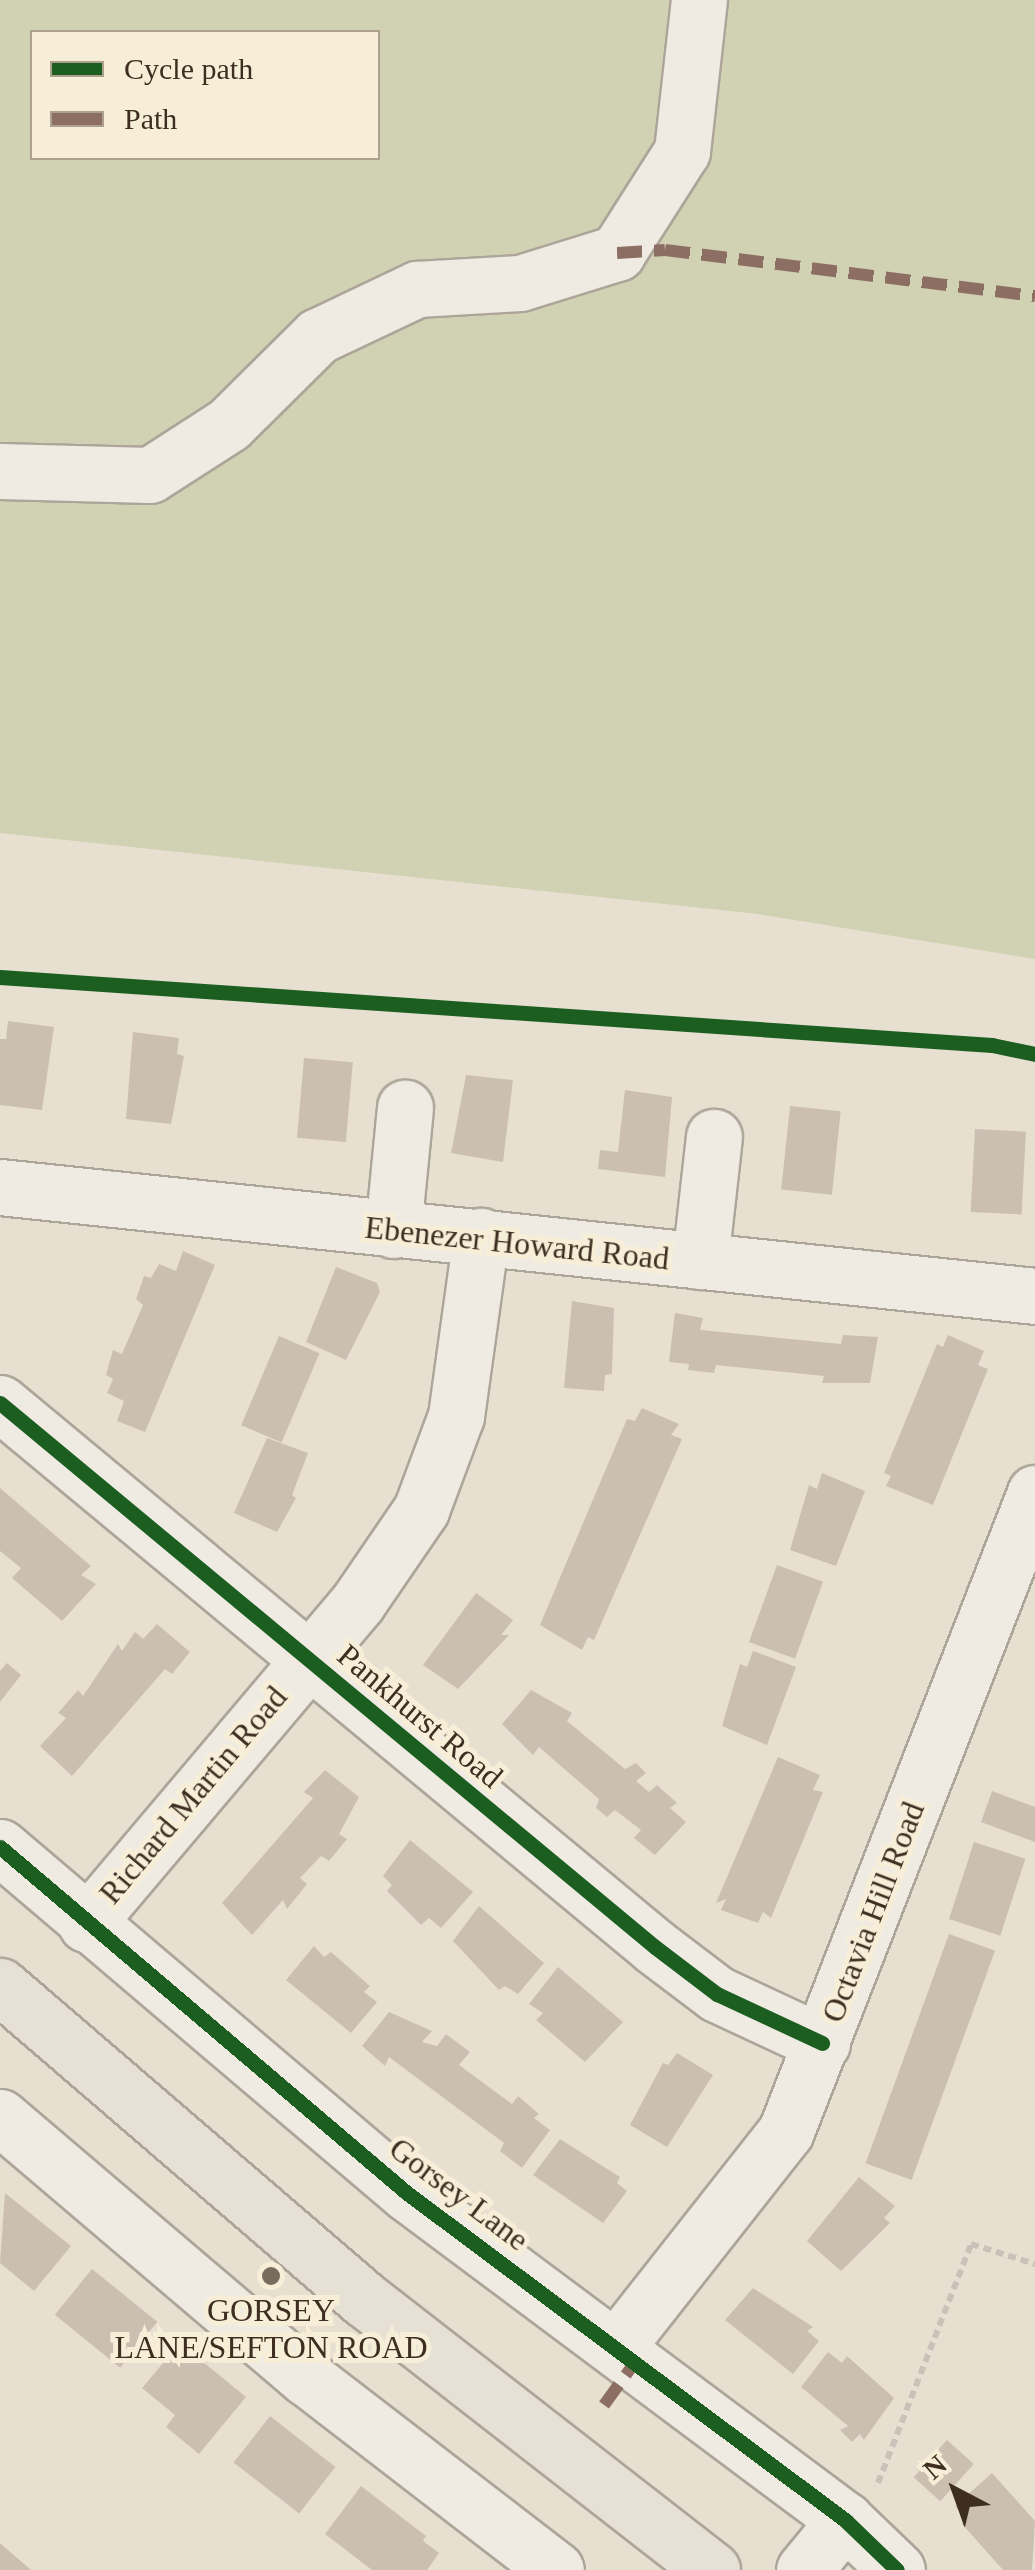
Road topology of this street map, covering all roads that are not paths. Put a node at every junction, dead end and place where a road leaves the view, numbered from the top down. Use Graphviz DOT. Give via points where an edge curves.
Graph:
graph roads {
  1 [pos="699,0"];
  2 [pos="0,470"];
  3 [pos="405,1108"];
  4 [pos="714,1137"];
  5 [pos="0,1188"];
  6 [pos="393,1230"];
  7 [pos="481,1236"];
  8 [pos="700,1262"];
  9 [pos="1035,1296"];
  10 [pos="0,1403"];
  11 [pos="1035,1493"];
  12 [pos="306,1657"];
  13 [pos="0,1847"];
  14 [pos="86,1924"];
  15 [pos="0,1986"];
  16 [pos="822,2043"];
  17 [pos="0,2117"];
  18 [pos="617,2346"];
  19 [pos="852,2526"];
  20 [pos="706,2568"];
  21 [pos="556,2570"];
  22 [pos="804,2570"];
  23 [pos="897,2570"];
  1 -- 2 [label="street" via="682,151 617,253 520,283 416,289 318,336 230,424 150,476"];
  3 -- 6 [label="street"];
  4 -- 8 [label="street"];
  5 -- 6 [label="street, Ebenezer Howard Road"];
  6 -- 7 [label="street, Ebenezer Howard Road"];
  7 -- 8 [label="street, Ebenezer Howard Road"];
  7 -- 12 [label="street, Richard Martin Road" via="456,1416 441,1464 395,1553"];
  8 -- 9 [label="street, Ebenezer Howard Road"];
  10 -- 12 [label="street, Pankhurst Road"];
  11 -- 16 [label="street, Octavia Hill Road"];
  12 -- 14 [label="street, Richard Martin Road"];
  12 -- 16 [label="street, Pankhurst Road" via="717,1994"];
  13 -- 14 [label="street, Gorsey Lane"];
  14 -- 18 [label="street, Gorsey Lane" via="407,2192"];
  15 -- 20 [label="main road" via="364,2298"];
  16 -- 18 [label="street, Octavia Hill Road" via="786,2131"];
  17 -- 21 [label="street" via="291,2366"];
  18 -- 19 [label="street, Gorsey Lane"];
  19 -- 22 [label="street"];
  19 -- 23 [label="street, Gorsey Lane"];
}
